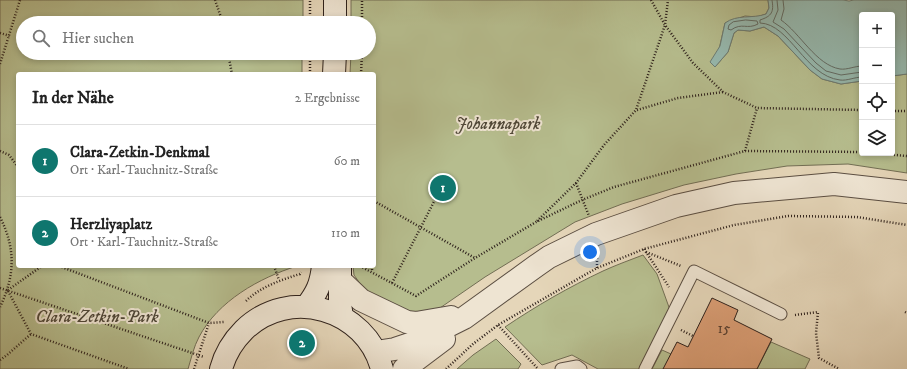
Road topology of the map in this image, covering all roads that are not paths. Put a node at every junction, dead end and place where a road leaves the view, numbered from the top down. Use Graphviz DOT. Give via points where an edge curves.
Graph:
graph roads {
  1 [pos="335,0"];
  2 [pos="335,16"];
  3 [pos="334,60"];
  4 [pos="334,72"];
  5 [pos="907,192"];
  6 [pos="313,268"];
  7 [pos="341,274"];
  8 [pos="306,307"];
  9 [pos="781,314"];
  10 [pos="342,317"];
  11 [pos="464,318"];
  12 [pos="379,360"];
  13 [pos="221,369"];
  14 [pos="404,369"];
  15 [pos="561,369"];
  16 [pos="581,369"];
  17 [pos="645,369"];
  1 -- 2 [label="street"];
  3 -- 4 [label="street"];
  5 -- 11 [label="street" via="834,184 734,192 676,206 596,234 550,257"];
  6 -- 8 [label="street" via="319,287"];
  7 -- 10 [label="street"];
  7 -- 11 [label="street" via="362,300 407,322 416,324 447,317"];
  8 -- 10 [label="street"];
  8 -- 13 [label="street" via="279,310 250,324 228,349"];
  9 -- 17 [label="lane" via="694,271"];
  10 -- 12 [label="street" via="367,338"];
  11 -- 12 [label="street" via="416,342 395,349"];
  11 -- 14 [label="street" via="441,342"];
  15 -- 16 [label="lane" via="576,366"];
}
